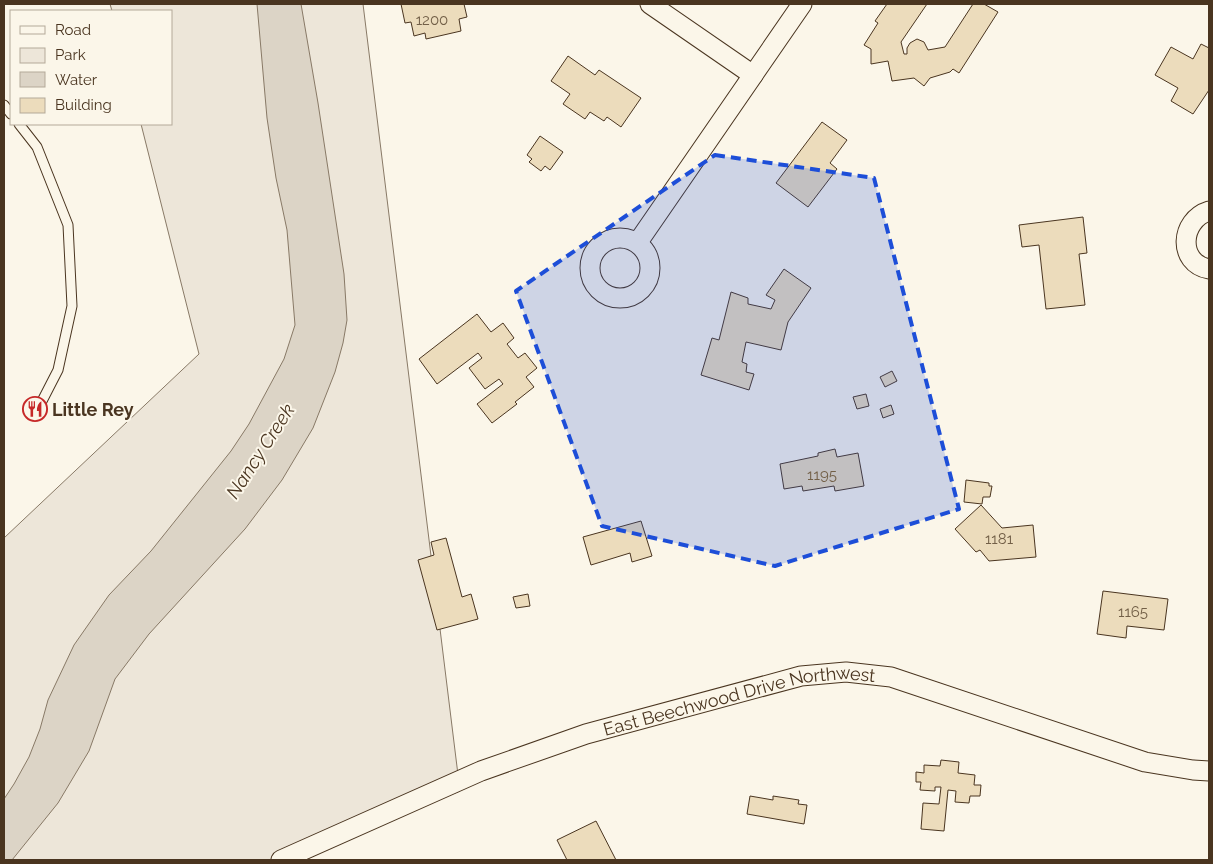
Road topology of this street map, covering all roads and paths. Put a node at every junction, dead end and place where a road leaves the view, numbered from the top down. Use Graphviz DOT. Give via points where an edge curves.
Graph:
graph roads {
  1 [pos="650,4"];
  2 [pos="802,4"];
  3 [pos="753,75"];
  4 [pos="20,125"];
  5 [pos="1209,211"];
  6 [pos="638,242"];
  7 [pos="1209,269"];
  8 [pos="40,405"];
  9 [pos="1209,770"];
  10 [pos="281,860"];
  1 -- 3 [label="street"];
  2 -- 3 [label="street"];
  3 -- 6 [label="street"];
  4 -- 8 [label="lane" via="38,147 68,225 72,306 58,370"];
  5 -- 7 [label="street" via="1195,218 1186,237 1193,260"];
  9 -- 10 [label="street, East Beechwood Drive Northwest" via="1146,762 891,677 846,672 801,676 586,734 481,771"];
}
